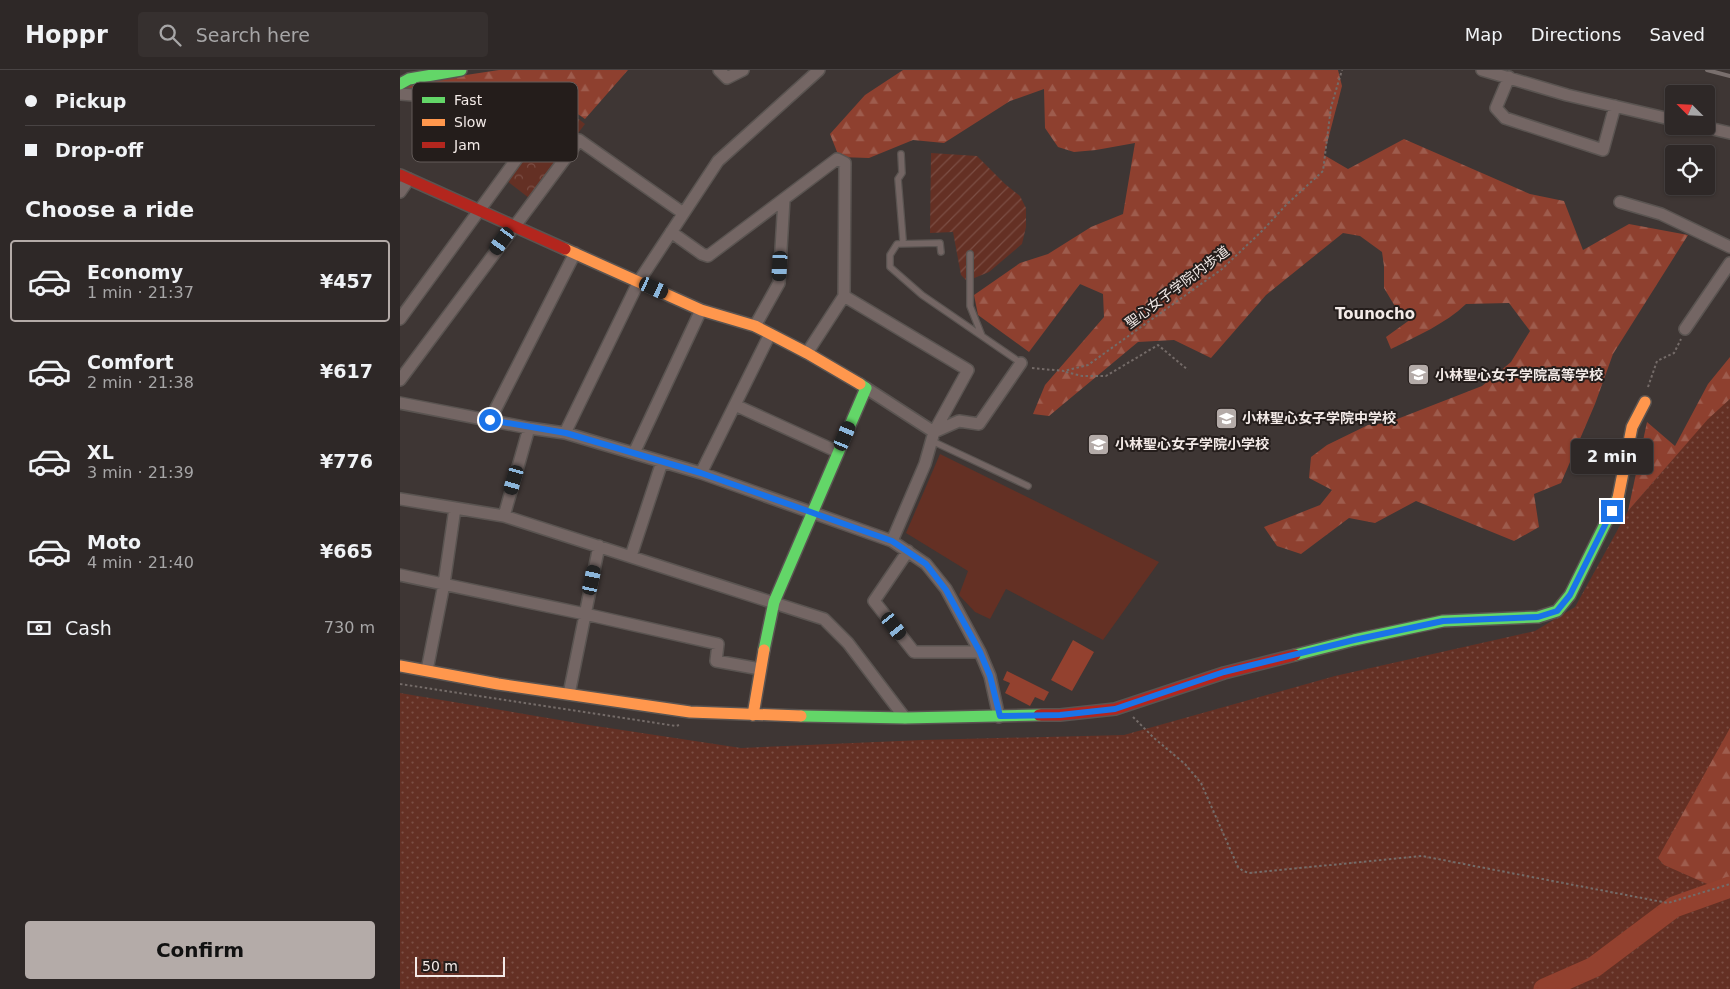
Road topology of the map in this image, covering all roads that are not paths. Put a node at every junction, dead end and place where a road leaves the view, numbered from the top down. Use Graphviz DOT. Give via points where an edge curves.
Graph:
graph roads {
  1 [pos="461,70"];
  2 [pos="719,70"];
  3 [pos="743,70"];
  4 [pos="819,70"];
  5 [pos="1482,70"];
  6 [pos="1509,77"];
  7 [pos="400,84"];
  8 [pos="1615,106"];
  9 [pos="1665,118"];
  10 [pos="1715,130"];
  11 [pos="1730,133"];
  12 [pos="578,141"];
  13 [pos="901,154"];
  14 [pos="515,162"];
  15 [pos="562,162"];
  16 [pos="405,177"];
  17 [pos="400,192"];
  18 [pos="784,199"];
  19 [pos="1620,202"];
  20 [pos="480,211"];
  21 [pos="683,213"];
  22 [pos="514,226"];
  23 [pos="670,232"];
  24 [pos="902,244"];
  25 [pos="1730,247"];
  26 [pos="941,252"];
  27 [pos="575,253"];
  28 [pos="970,254"];
  29 [pos="1730,263"];
  30 [pos="639,281"];
  31 [pos="844,296"];
  32 [pos="701,310"];
  33 [pos="400,319"];
  34 [pos="754,326"];
  35 [pos="1685,329"];
  36 [pos="770,334"];
  37 [pos="982,336"];
  38 [pos="807,353"];
  39 [pos="1021,363"];
  40 [pos="400,380"];
  41 [pos="866,388"];
  42 [pos="1645,402"];
  43 [pos="400,403"];
  44 [pos="734,405"];
  45 [pos="490,420"];
  46 [pos="530,428"];
  47 [pos="566,433"];
  48 [pos="933,437"];
  49 [pos="838,452"];
  50 [pos="634,453"];
  51 [pos="662,462"];
  52 [pos="701,473"];
  53 [pos="1028,486"];
  54 [pos="400,499"];
  55 [pos="455,508"];
  56 [pos="812,514"];
  57 [pos="504,516"];
  58 [pos="892,541"];
  59 [pos="599,546"];
  60 [pos="908,551"];
  61 [pos="631,556"];
  62 [pos="400,575"];
  63 [pos="444,584"];
  64 [pos="774,602"];
  65 [pos="585,614"];
  66 [pos="980,652"];
  67 [pos="400,666"];
  68 [pos="760,669"];
  69 [pos="427,670"];
  70 [pos="569,694"];
  71 [pos="753,715"];
  72 [pos="1000,716"];
  73 [pos="905,718"];
  1 -- 7 [label="street" via="408,79"];
  2 -- 3 [label="street" via="727,78"];
  4 -- 21 [label="street" via="718,161"];
  5 -- 6 [label="street"];
  6 -- 8 [label="street"];
  6 -- 8 [label="street" via="1496,108 1505,118 1602,150"];
  8 -- 9 [label="street"];
  10 -- 11 [label="street"];
  12 -- 21 [label="street"];
  13 -- 24 [label="lane" via="902,173 898,179"];
  14 -- 20 [label="street"];
  15 -- 22 [label="street"];
  16 -- 17 [label="street"];
  16 -- 20 [label="street"];
  18 -- 23 [label="street" via="708,256"];
  18 -- 31 [label="street" via="836,159 845,163"];
  18 -- 34 [label="street" via="780,283"];
  19 -- 25 [label="street" via="1661,214"];
  20 -- 22 [label="street"];
  20 -- 33 [label="street"];
  21 -- 23 [label="street"];
  22 -- 27 [label="street"];
  22 -- 40 [label="street"];
  23 -- 30 [label="street"];
  24 -- 26 [label="lane" via="940,243"];
  24 -- 37 [label="lane" via="898,244 890,254 890,267 922,295"];
  27 -- 30 [label="street"];
  27 -- 45 [label="street"];
  28 -- 37 [label="lane" via="970,306"];
  29 -- 35 [label="street"];
  30 -- 32 [label="street"];
  30 -- 47 [label="street"];
  31 -- 38 [label="street"];
  31 -- 48 [label="street" via="968,370"];
  32 -- 34 [label="street"];
  32 -- 50 [label="street"];
  34 -- 36 [label="street"];
  36 -- 38 [label="street"];
  36 -- 44 [label="street"];
  37 -- 39 [label="lane"];
  38 -- 41 [label="street"];
  39 -- 48 [label="street" via="979,424 959,421"];
  41 -- 48 [label="street"];
  41 -- 49 [label="street"];
  42 -- 72 [label="street" via="1632,427 1620,494 1570,595 1557,611 1538,617 1443,621 1354,640 1224,672 1115,709 1060,715"];
  43 -- 45 [label="street"];
  44 -- 49 [label="street"];
  44 -- 52 [label="street"];
  45 -- 46 [label="street"];
  46 -- 47 [label="street"];
  46 -- 57 [label="street"];
  47 -- 50 [label="street"];
  48 -- 53 [label="lane"];
  48 -- 58 [label="street"];
  49 -- 56 [label="street"];
  50 -- 51 [label="street"];
  51 -- 52 [label="street"];
  51 -- 61 [label="street"];
  52 -- 56 [label="street"];
  54 -- 55 [label="street"];
  55 -- 57 [label="street"];
  55 -- 63 [label="street"];
  56 -- 58 [label="street"];
  56 -- 64 [label="street"];
  57 -- 59 [label="street"];
  58 -- 60 [label="street"];
  59 -- 61 [label="street"];
  59 -- 65 [label="street"];
  60 -- 66 [label="street" via="926,564 946,590"];
  60 -- 66 [label="street" via="874,601 914,652"];
  61 -- 64 [label="street"];
  62 -- 63 [label="street"];
  63 -- 65 [label="street"];
  63 -- 69 [label="street"];
  64 -- 68 [label="street"];
  64 -- 73 [label="street" via="824,619 848,644"];
  65 -- 68 [label="street" via="718,644 716,661"];
  65 -- 70 [label="street"];
  66 -- 72 [label="street"];
  67 -- 69 [label="street"];
  68 -- 71 [label="street"];
  69 -- 70 [label="street"];
  70 -- 71 [label="street" via="690,712"];
  71 -- 73 [label="street"];
  72 -- 73 [label="street"];
}
